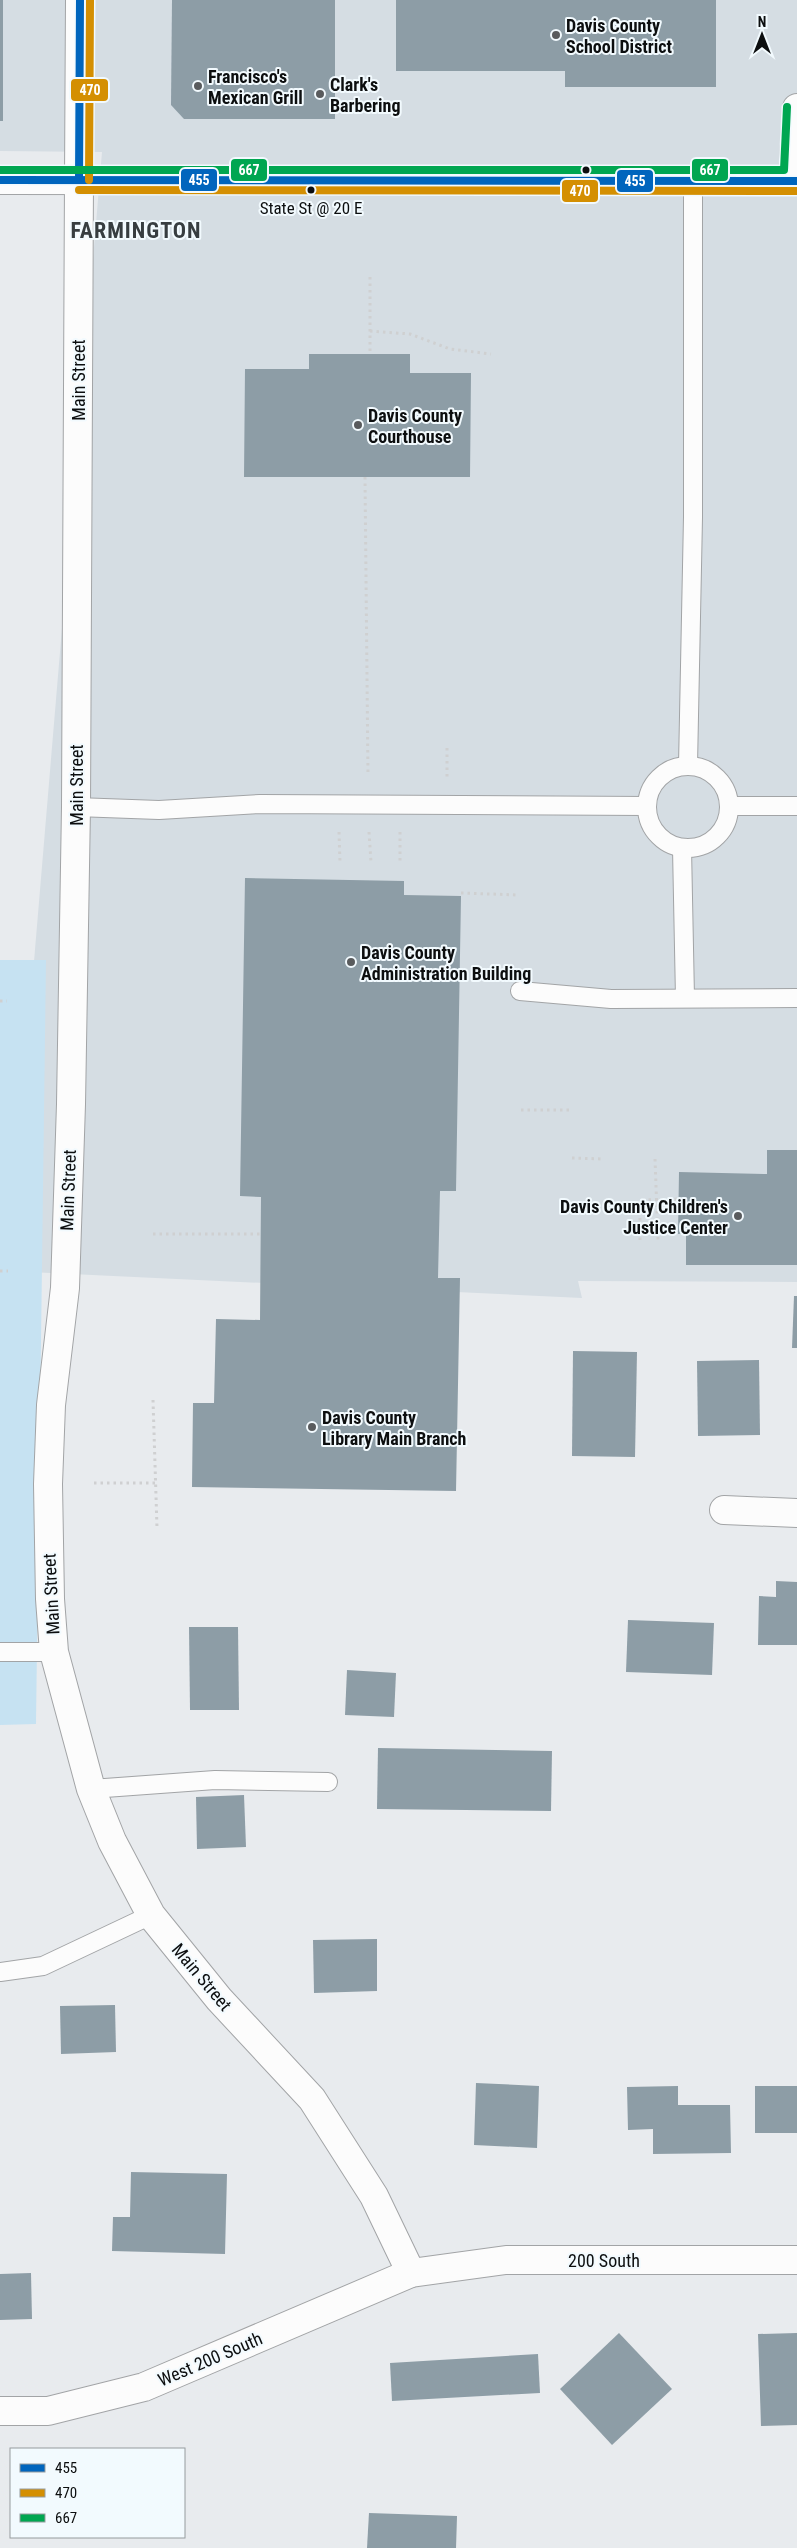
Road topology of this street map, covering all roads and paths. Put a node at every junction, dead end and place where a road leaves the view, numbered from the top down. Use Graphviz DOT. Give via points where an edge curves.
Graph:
graph roads {
  1 [pos="80,0"];
  2 [pos="797,108"];
  3 [pos="0,180"];
  4 [pos="79,180"];
  5 [pos="693,180"];
  6 [pos="795,181"];
  7 [pos="370,277"];
  8 [pos="370,331"];
  9 [pos="370,354"];
  10 [pos="491,354"];
  11 [pos="366,477"];
  12 [pos="688,766"];
  13 [pos="368,776"];
  14 [pos="76,806"];
  15 [pos="647,806"];
  16 [pos="730,806"];
  17 [pos="797,806"];
  18 [pos="369,830"];
  19 [pos="682,848"];
  20 [pos="371,862"];
  21 [pos="461,893"];
  22 [pos="519,895"];
  23 [pos="520,991"];
  24 [pos="685,998"];
  25 [pos="797,998"];
  26 [pos="0,1001"];
  27 [pos="7,1001"];
  28 [pos="521,1110"];
  29 [pos="572,1110"];
  30 [pos="572,1158"];
  31 [pos="604,1159"];
  32 [pos="655,1159"];
  33 [pos="657,1199"];
  34 [pos="679,1199"];
  35 [pos="153,1234"];
  36 [pos="261,1234"];
  37 [pos="640,1240"];
  38 [pos="658,1240"];
  39 [pos="0,1271"];
  40 [pos="8,1271"];
  41 [pos="153,1400"];
  42 [pos="94,1483"];
  43 [pos="155,1484"];
  44 [pos="724,1510"];
  45 [pos="797,1513"];
  46 [pos="157,1528"];
  47 [pos="0,1652"];
  48 [pos="54,1652"];
  49 [pos="328,1782"];
  50 [pos="91,1788"];
  51 [pos="152,1915"];
  52 [pos="0,1972"];
  53 [pos="797,2260"];
  54 [pos="411,2273"];
  55 [pos="0,2411"];
  1 -- 4 [label="street, Main Street"];
  2 -- 6 [label="street"];
  3 -- 4 [label="street"];
  4 -- 5 [label="street"];
  4 -- 14 [label="street, Main Street"];
  5 -- 6 [label="street"];
  5 -- 12 [label="lane" via="693,517"];
  7 -- 8 [label="path"];
  8 -- 9 [label="path"];
  8 -- 10 [label="path" via="410,334 450,349"];
  11 -- 13 [label="path"];
  12 -- 15 [label="lane" via="664,774 649,794"];
  12 -- 16 [label="lane" via="700,767 721,782"];
  14 -- 15 [label="lane" via="159,810 260,804"];
  14 -- 48 [label="street, Main Street" via="65,1288 51,1405 48,1474"];
  15 -- 19 [label="lane" via="648,818 657,833 670,844"];
  16 -- 17 [label="lane"];
  16 -- 19 [label="lane" via="728,818 716,838 705,844"];
  18 -- 20 [label="path"];
  19 -- 24 [label="lane"];
  21 -- 22 [label="path"];
  23 -- 24 [label="lane" via="611,999"];
  24 -- 25 [label="lane"];
  26 -- 27 [label="path"];
  28 -- 29 [label="path"];
  30 -- 31 [label="path"];
  32 -- 33 [label="path"];
  33 -- 34 [label="path"];
  33 -- 37 [label="path" via="644,1200 640,1208"];
  33 -- 38 [label="path"];
  35 -- 36 [label="path"];
  39 -- 40 [label="path"];
  41 -- 43 [label="path"];
  42 -- 43 [label="path"];
  43 -- 46 [label="path"];
  44 -- 45 [label="street"];
  47 -- 48 [label="lane"];
  48 -- 50 [label="street, Main Street"];
  49 -- 50 [label="lane" via="215,1780"];
  50 -- 51 [label="street, Main Street" via="112,1841"];
  51 -- 52 [label="lane" via="43,1966"];
  51 -- 54 [label="street, Main Street" via="219,1999 312,2099 374,2196"];
  53 -- 54 [label="street, 200 South" via="506,2260"];
  54 -- 55 [label="street, West 200 South" via="144,2387 48,2411"];
}
